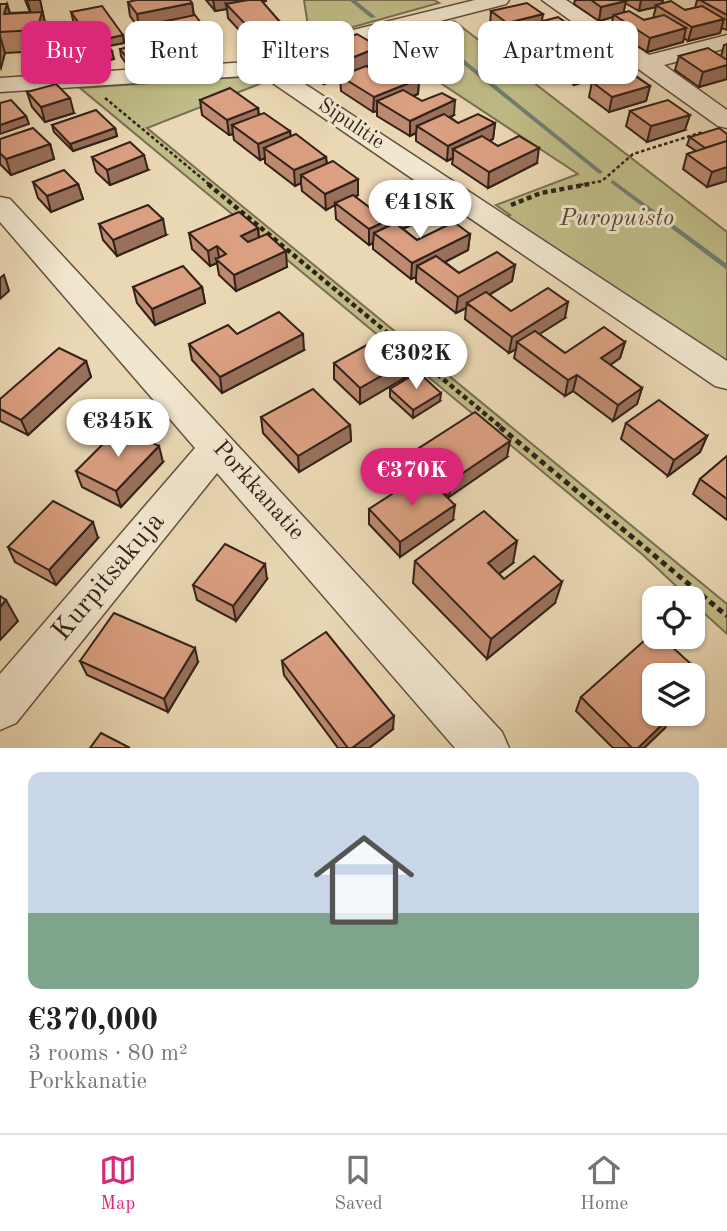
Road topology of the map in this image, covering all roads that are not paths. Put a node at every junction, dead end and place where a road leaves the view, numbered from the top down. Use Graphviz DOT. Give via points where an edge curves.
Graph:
graph roads {
  1 [pos="499,0"];
  2 [pos="552,0"];
  3 [pos="354,36"];
  4 [pos="727,41"];
  5 [pos="646,63"];
  6 [pos="237,70"];
  7 [pos="290,84"];
  8 [pos="0,85"];
  9 [pos="719,126"];
  10 [pos="7,225"];
  11 [pos="727,377"];
  12 [pos="218,446"];
  13 [pos="0,708"];
  14 [pos="486,748"];
  1 -- 3 [label="street"];
  2 -- 5 [label="street"];
  4 -- 5 [label="street"];
  5 -- 9 [label="street"];
  6 -- 8 [label="street"];
  7 -- 11 [label="street, Sipulitie"];
  10 -- 12 [label="street, Porkkanatie"];
  12 -- 13 [label="street, Kurpitsakuja"];
  12 -- 14 [label="street, Porkkanatie"];
}
